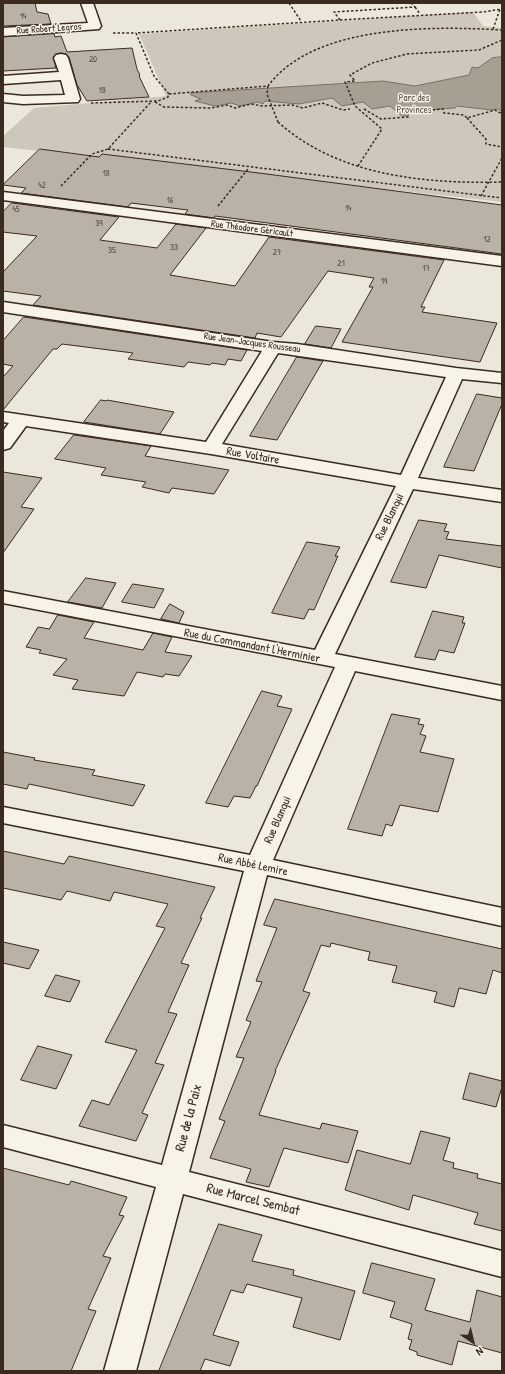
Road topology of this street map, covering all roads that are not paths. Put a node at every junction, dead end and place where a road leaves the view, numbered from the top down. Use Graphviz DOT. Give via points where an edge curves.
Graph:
graph roads {
  1 [pos="87,3"];
  2 [pos="3,32"];
  3 [pos="61,58"];
  4 [pos="66,76"];
  5 [pos="3,80"];
  6 [pos="3,98"];
  7 [pos="3,196"];
  8 [pos="502,261"];
  9 [pos="3,307"];
  10 [pos="273,347"];
  11 [pos="456,374"];
  12 [pos="502,378"];
  13 [pos="3,417"];
  14 [pos="21,420"];
  15 [pos="3,444"];
  16 [pos="211,448"];
  17 [pos="407,482"];
  18 [pos="502,496"];
  19 [pos="3,597"];
  20 [pos="322,659"];
  21 [pos="347,664"];
  22 [pos="502,693"];
  23 [pos="3,815"];
  24 [pos="258,865"];
  25 [pos="502,917"];
  26 [pos="3,1136"];
  27 [pos="172,1180"];
  28 [pos="502,1264"];
  29 [pos="120,1371"];
  1 -- 2 [label="street, Rue Robert Legros" via="96,26"];
  3 -- 4 [label="street"];
  4 -- 5 [label="street"];
  4 -- 6 [label="street" via="73,98"];
  7 -- 8 [label="street, Rue Théodore Géricault"];
  9 -- 10 [label="street, Rue Jean-Jacques Rousseau"];
  10 -- 11 [label="street, Rue Jean-Jacques Rousseau"];
  10 -- 16 [label="street"];
  11 -- 12 [label="street, Rue Jean-Jacques Rousseau"];
  11 -- 17 [label="street, Rue Blanqui"];
  13 -- 14 [label="street, Rue Voltaire"];
  14 -- 15 [label="street"];
  14 -- 16 [label="street, Rue Voltaire"];
  16 -- 17 [label="street, Rue Voltaire"];
  17 -- 18 [label="street, Rue Voltaire"];
  17 -- 20 [label="street, Rue Blanqui"];
  19 -- 20 [label="street, Rue du Commandant l'Herminier"];
  20 -- 21 [label="street, Rue du Commandant l'Herminier"];
  21 -- 22 [label="street, Rue du Commandant l'Herminier"];
  21 -- 24 [label="street, Rue Blanqui"];
  23 -- 24 [label="street, Rue Abbé Lemire"];
  24 -- 25 [label="street, Rue Abbé Lemire"];
  24 -- 27 [label="street, Rue de la Paix"];
  26 -- 27 [label="street, Rue Marcel Sembat"];
  27 -- 28 [label="street, Rue Marcel Sembat"];
  27 -- 29 [label="street, Rue de la Paix"];
}
